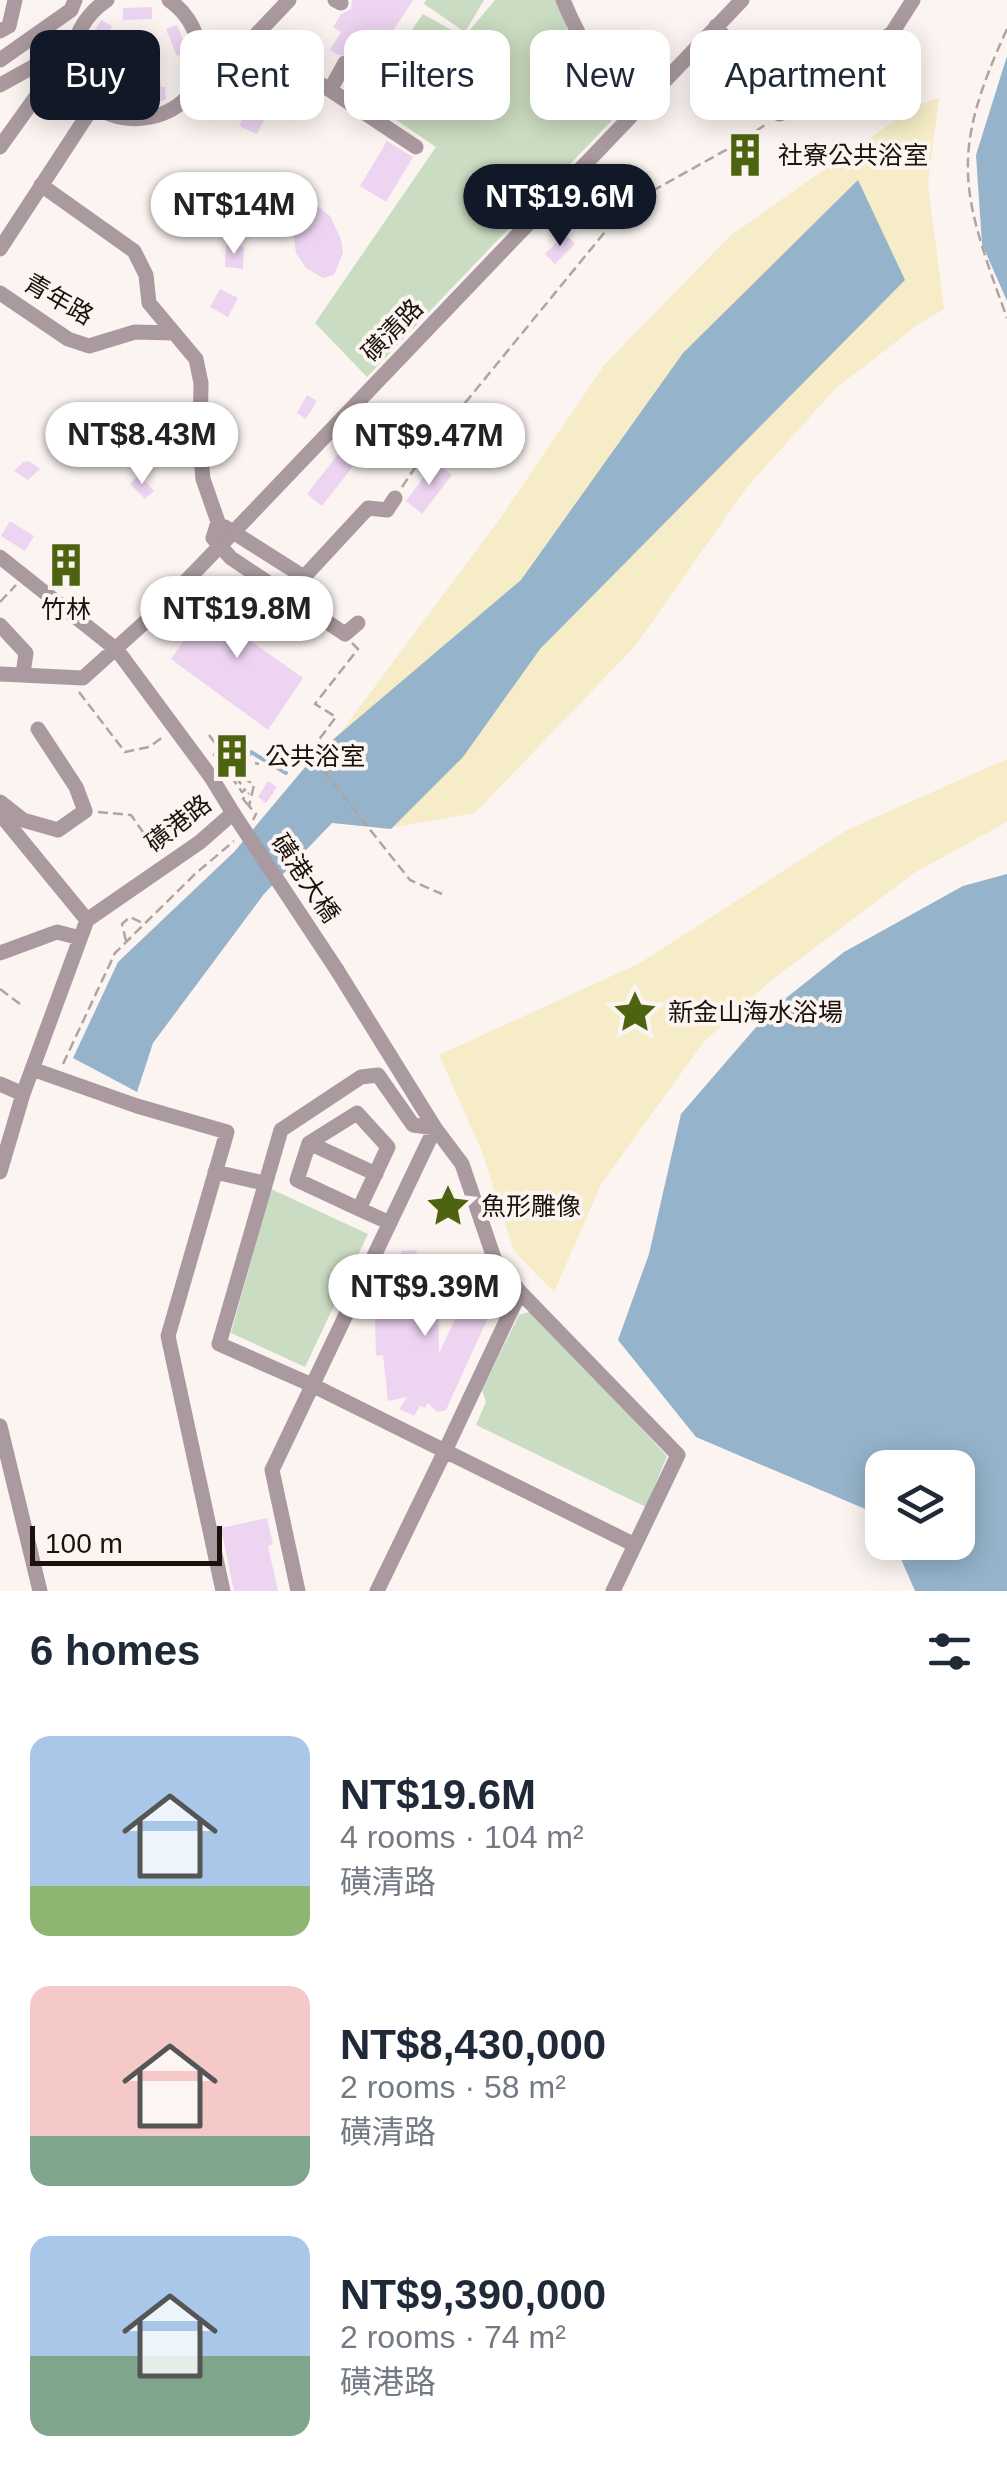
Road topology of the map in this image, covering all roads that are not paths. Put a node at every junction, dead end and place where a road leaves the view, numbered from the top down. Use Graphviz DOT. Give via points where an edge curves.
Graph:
graph roads {
  1 [pos="15,0"];
  2 [pos="74,0"];
  3 [pos="107,0"];
  4 [pos="169,0"];
  5 [pos="289,0"];
  6 [pos="563,0"];
  7 [pos="742,0"];
  8 [pos="913,0"];
  9 [pos="716,26"];
  10 [pos="82,30"];
  11 [pos="193,30"];
  12 [pos="260,30"];
  13 [pos="576,30"];
  14 [pos="0,31"];
  15 [pos="0,60"];
  16 [pos="344,66"];
  17 [pos="30,69"];
  18 [pos="670,75"];
  19 [pos="0,85"];
  20 [pos="324,86"];
  21 [pos="330,90"];
  22 [pos="30,103"];
  23 [pos="84,120"];
  24 [pos="628,120"];
  25 [pos="2,141"];
  26 [pos="416,147"];
  27 [pos="40,185"];
  28 [pos="0,248"];
  29 [pos="0,293"];
  30 [pos="148,303"];
  31 [pos="131,332"];
  32 [pos="173,333"];
  33 [pos="395,498"];
  34 [pos="218,522"];
  35 [pos="0,556"];
  36 [pos="358,623"];
  37 [pos="0,625"];
  38 [pos="117,650"];
  39 [pos="0,674"];
  40 [pos="23,674"];
  41 [pos="38,729"];
  42 [pos="0,802"];
  43 [pos="0,814"];
  44 [pos="233,814"];
  45 [pos="87,920"];
  46 [pos="80,938"];
  47 [pos="0,953"];
  48 [pos="32,1070"];
  49 [pos="0,1084"];
  50 [pos="23,1094"];
  51 [pos="435,1128"];
  52 [pos="309,1143"];
  53 [pos="0,1172"];
  54 [pos="216,1172"];
  55 [pos="376,1174"];
  56 [pos="264,1183"];
  57 [pos="359,1210"];
  58 [pos="390,1223"];
  59 [pos="520,1292"];
  60 [pos="312,1385"];
  61 [pos="0,1426"];
  62 [pos="445,1451"];
  63 [pos="635,1545"];
  64 [pos="40,1591"];
  65 [pos="223,1591"];
  66 [pos="298,1591"];
  67 [pos="377,1591"];
  68 [pos="613,1591"];
  1 -- 14 [label="street" via="9,26"];
  2 -- 15 [label="street" via="70,10"];
  3 -- 10 [label="street"];
  4 -- 11 [label="street"];
  5 -- 12 [label="street"];
  6 -- 13 [label="street"];
  7 -- 9 [label="street, 磺清路"];
  8 -- 9 [label="street" via="892,33 872,46 864,66 779,114 754,94"];
  9 -- 18 [label="street, 磺清路"];
  16 -- 21 [label="street"];
  17 -- 19 [label="street"];
  20 -- 21 [label="street"];
  21 -- 26 [label="street"];
  22 -- 25 [label="street"];
  23 -- 27 [label="street"];
  24 -- 38 [label="street, 磺清路, bridge"];
  27 -- 28 [label="street"];
  27 -- 30 [label="street" via="134,251 146,275"];
  29 -- 31 [label="street, 青年路" via="89,346"];
  30 -- 31 [label="street"];
  30 -- 32 [label="street"];
  31 -- 32 [label="street, 青年路"];
  32 -- 34 [label="street" via="196,359 203,479"];
  33 -- 34 [label="street" via="387,510 368,508 304,577"];
  34 -- 36 [label="street" via="212,538 231,558 345,634"];
  35 -- 38 [label="street, 磺港路"];
  37 -- 40 [label="street" via="26,654"];
  38 -- 40 [label="street, 磺清路" via="83,678"];
  38 -- 44 [label="street, 磺港路"];
  39 -- 40 [label="street"];
  41 -- 42 [label="street" via="85,811 58,830 23,820"];
  43 -- 45 [label="street"];
  44 -- 45 [label="street, 磺港路"];
  44 -- 51 [label="street, 磺港大橋, bridge"];
  45 -- 46 [label="street"];
  46 -- 47 [label="street" via="57,932"];
  46 -- 48 [label="street"];
  48 -- 50 [label="street"];
  48 -- 54 [label="street" via="226,1132"];
  49 -- 50 [label="street"];
  50 -- 53 [label="street"];
  51 -- 56 [label="street" via="413,1125 378,1075 361,1077 281,1130"];
  51 -- 58 [label="street"];
  51 -- 59 [label="street" via="462,1164 494,1258"];
  52 -- 55 [label="street"];
  52 -- 55 [label="street" via="358,1113 388,1146"];
  52 -- 57 [label="street" via="297,1180"];
  54 -- 56 [label="street"];
  54 -- 65 [label="street" via="168,1336"];
  55 -- 57 [label="street"];
  56 -- 60 [label="street" via="219,1344"];
  57 -- 58 [label="street"];
  58 -- 60 [label="street"];
  59 -- 62 [label="street"];
  59 -- 63 [label="street" via="678,1456"];
  60 -- 62 [label="street"];
  60 -- 66 [label="street" via="272,1470"];
  61 -- 64 [label="street"];
  62 -- 63 [label="street"];
  62 -- 67 [label="street"];
  63 -- 68 [label="street"];
}
